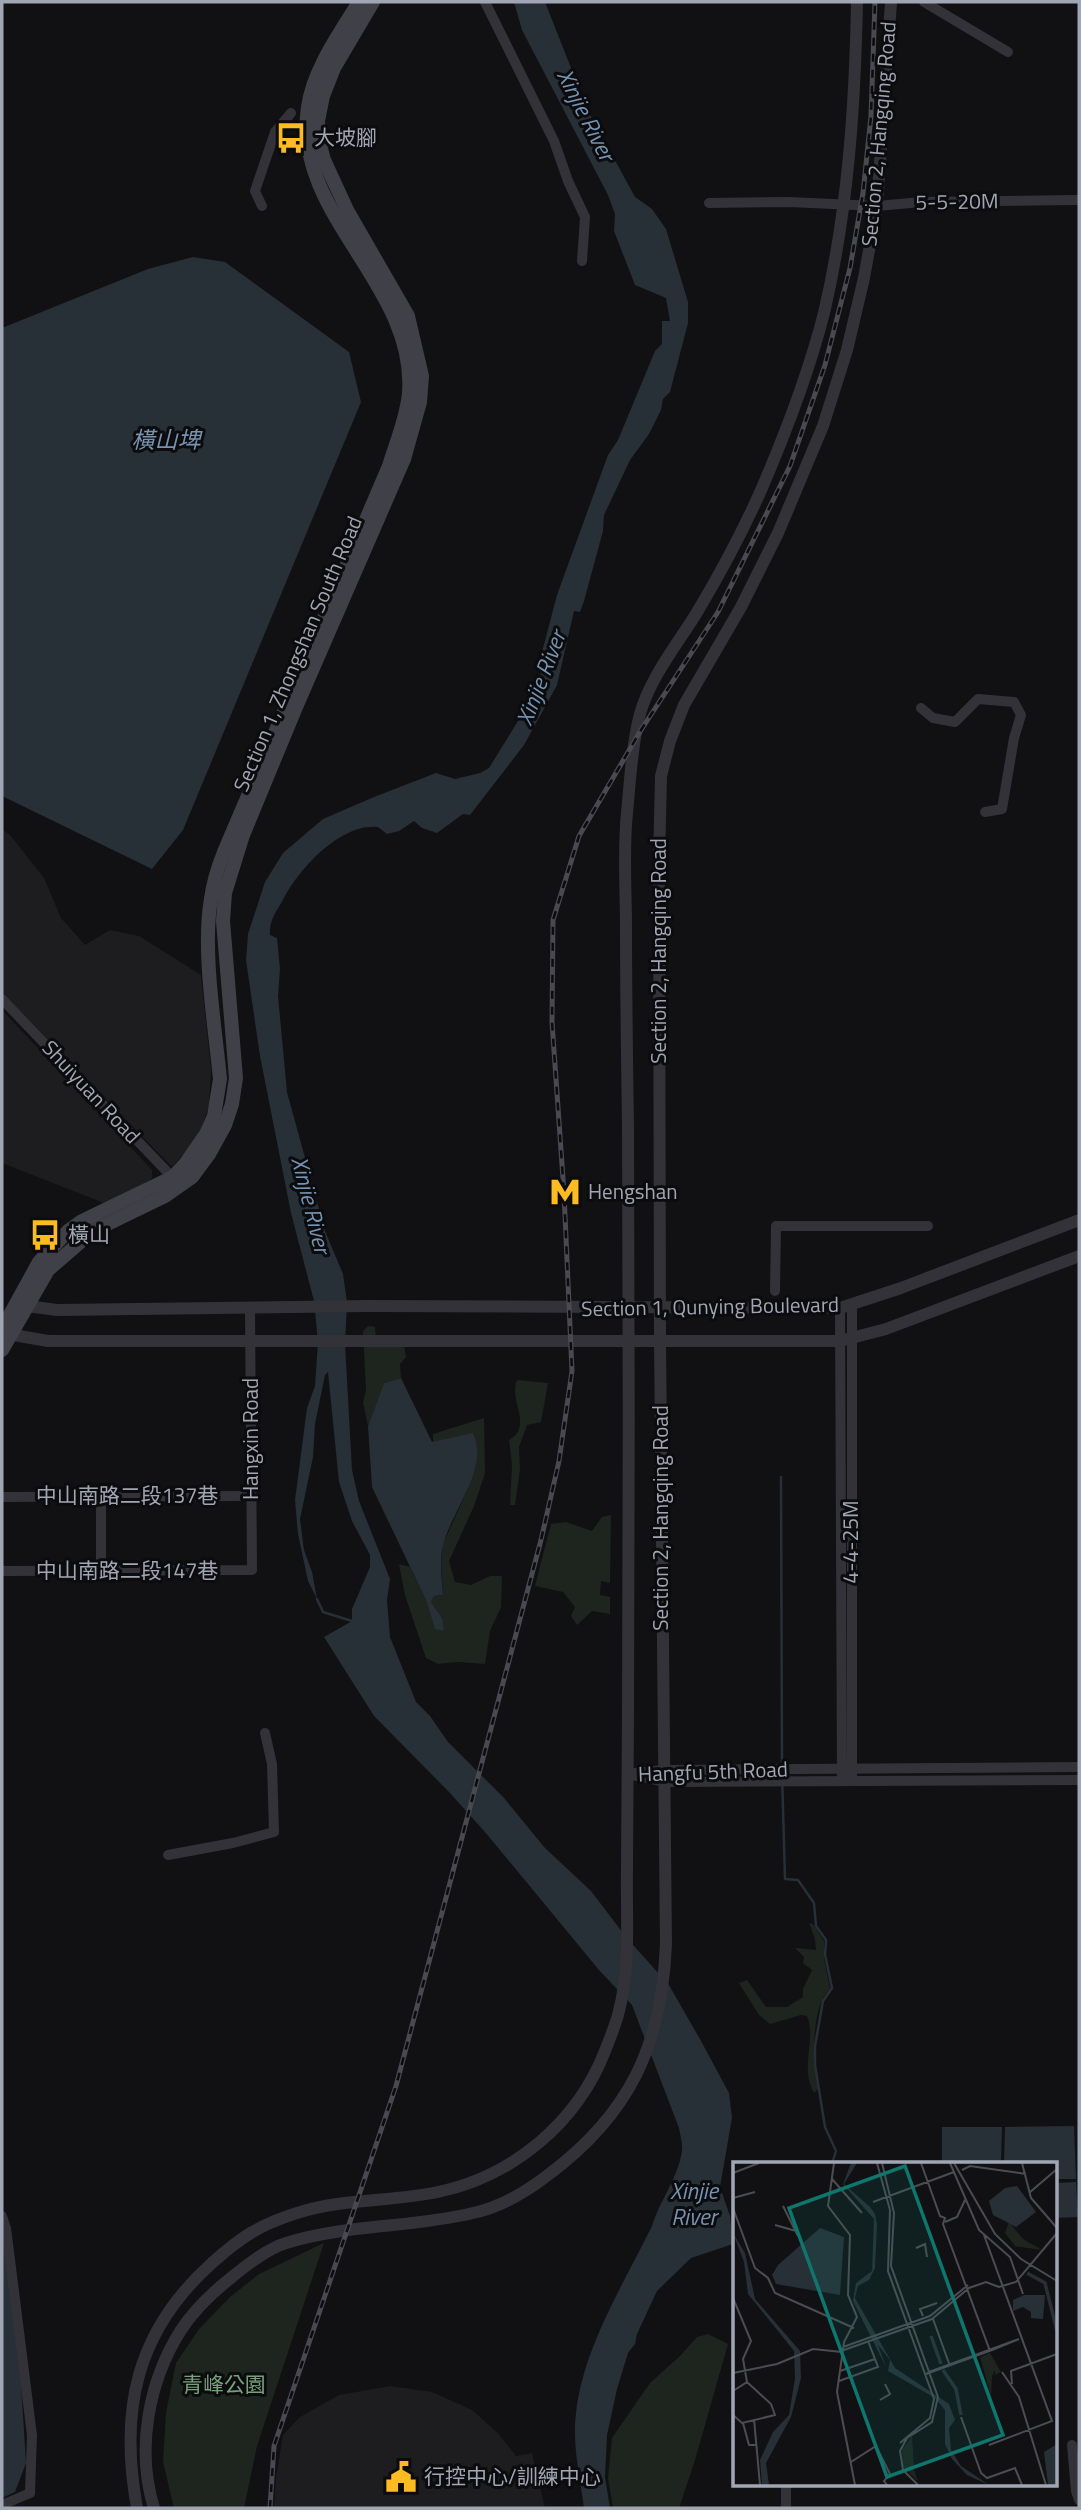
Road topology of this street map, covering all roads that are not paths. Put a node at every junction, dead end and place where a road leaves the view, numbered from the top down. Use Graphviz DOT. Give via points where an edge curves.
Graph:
graph roads {
  1 [pos="359,2"];
  2 [pos="373,2"];
  3 [pos="485,2"];
  4 [pos="857,2"];
  5 [pos="891,2"];
  6 [pos="924,2"];
  7 [pos="1008,52"];
  8 [pos="290,113"];
  9 [pos="1079,201"];
  10 [pos="709,203"];
  11 [pos="844,204"];
  12 [pos="262,206"];
  13 [pos="877,206"];
  14 [pos="582,261"];
  15 [pos="921,708"];
  16 [pos="985,812"];
  17 [pos="2,999"];
  18 [pos="176,1182"];
  19 [pos="1079,1220"];
  20 [pos="928,1226"];
  21 [pos="1079,1256"];
  22 [pos="775,1291"];
  23 [pos="21,1305"];
  24 [pos="846,1306"];
  25 [pos="250,1307"];
  26 [pos="629,1309"];
  27 [pos="661,1309"];
  28 [pos="4,1339"];
  29 [pos="630,1339"];
  30 [pos="660,1340"];
  31 [pos="846,1340"];
  32 [pos="251,1341"];
  33 [pos="251,1496"];
  34 [pos="2,1497"];
  35 [pos="102,1497"];
  36 [pos="252,1570"];
  37 [pos="2,1571"];
  38 [pos="102,1571"];
  39 [pos="265,1734"];
  40 [pos="1079,1767"];
  41 [pos="847,1768"];
  42 [pos="628,1774"];
  43 [pos="664,1776"];
  44 [pos="847,1780"];
  45 [pos="1079,1780"];
  46 [pos="168,1855"];
  47 [pos="2,2216"];
  48 [pos="1072,2445"];
  49 [pos="786,2486"];
  50 [pos="1079,2500"];
  51 [pos="2,2504"];
  52 [pos="137,2508"];
  53 [pos="154,2508"];
  54 [pos="786,2508"];
  1 -- 18 [label="main road, Section 1, Zhongshan South Road" via="315,82 308,105 307,149 320,188 395,315 409,394 389,466 216,873 209,928 219,1098 206,1135"];
  2 -- 18 [label="main road, Section 1, Zhongshan South Road" via="323,96 320,145 348,210 408,316 422,376 420,402 404,459 243,835 225,893 223,921 236,1078 232,1104 209,1154 192,1177"];
  3 -- 14 [label="street" via="554,141 586,218"];
  4 -- 11 [label="street, Section 2, Hangqing Road"];
  5 -- 13 [label="street, Section 2, Hangqing Road"];
  6 -- 7 [label="street"];
  8 -- 12 [label="street" via="275,132 255,191"];
  9 -- 13 [label="street, 5-5-20M"];
  10 -- 11 [label="street, 5-5-20M"];
  11 -- 13 [label="street, 5-5-20M"];
  11 -- 26 [label="street, Section 2, Hangqing Road" via="824,313 761,490 716,582 651,687 640,715 625,853"];
  13 -- 27 [label="street, Section 2, Hangqing Road" via="855,314 823,426 778,533 684,705 661,776"];
  15 -- 16 [label="street" via="933,718 955,722 978,699 1014,702 1021,715 1002,809"];
  17 -- 18 [label="street, Shuiyuan Road"];
  18 -- 23 [label="main road, Section 1, Zhongshan South Road" via="165,1196 93,1231 44,1266"];
  19 -- 24 [label="street, Section 1, Qunying Boulevard"];
  20 -- 22 [label="street" via="776,1226"];
  21 -- 31 [label="street, Section 1, Qunying Boulevard"];
  23 -- 25 [label="street" via="57,1310"];
  23 -- 28 [label="main road, Section 1, Zhongshan South Road"];
  24 -- 27 [label="street, Section 1, Qunying Boulevard"];
  24 -- 31 [label="street, 4-4-25M"];
  25 -- 26 [label="street, Section 1, Qunying Boulevard"];
  25 -- 32 [label="street, Hangxin Road"];
  26 -- 27 [label="street, Section 1, Qunying Boulevard"];
  26 -- 29 [label="street, Section 2, Hangqing Road"];
  27 -- 30 [label="street, Section 2, Hangqing Road"];
  28 -- 32 [label="street"];
  29 -- 30 [label="street, Section 1, Qunying Boulevard"];
  29 -- 32 [label="street, Section 1, Qunying Boulevard"];
  29 -- 42 [label="street, Section 2, Hangqing Road"];
  30 -- 31 [label="street, Section 1, Qunying Boulevard"];
  30 -- 43 [label="street, Section 2, Hangqing Road"];
  31 -- 41 [label="street, 4-4-25M"];
  32 -- 33 [label="street, Hangxin Road"];
  33 -- 35 [label="street, 中山南路二段137巷"];
  33 -- 36 [label="street, Hangxin Road"];
  34 -- 35 [label="street, 中山南路二段137巷"];
  35 -- 38 [label="street"];
  36 -- 38 [label="street, 中山南路二段147巷"];
  37 -- 38 [label="street, 中山南路二段147巷"];
  39 -- 46 [label="street" via="272,1764 274,1832"];
  40 -- 41 [label="street, Hangfu 5th Road"];
  41 -- 43 [label="street, Hangfu 5th Road"];
  41 -- 44 [label="street, 4-4-25M"];
  42 -- 43 [label="street, Hangfu 5th Road"];
  42 -- 52 [label="street, Section 2, Hangqing Road" via="625,1970 620,2008 601,2061 575,2106 533,2149 473,2182 437,2192 339,2202 300,2211 252,2229 190,2282 162,2319 132,2398 129,2456"];
  43 -- 44 [label="street, Hangfu 5th Road"];
  43 -- 53 [label="street, Section 2, Hangqing Road" via="666,1944 661,2002 635,2079 611,2116 590,2141 533,2186 503,2203 476,2213 328,2231 282,2244 212,2294 182,2329 161,2367 149,2412 145,2456"];
  44 -- 45 [label="street, Hangfu 5th Road"];
  47 -- 51 [label="street" via="32,2435 30,2493"];
  48 -- 50 [label="street"];
  49 -- 54 [label="street"];
}
